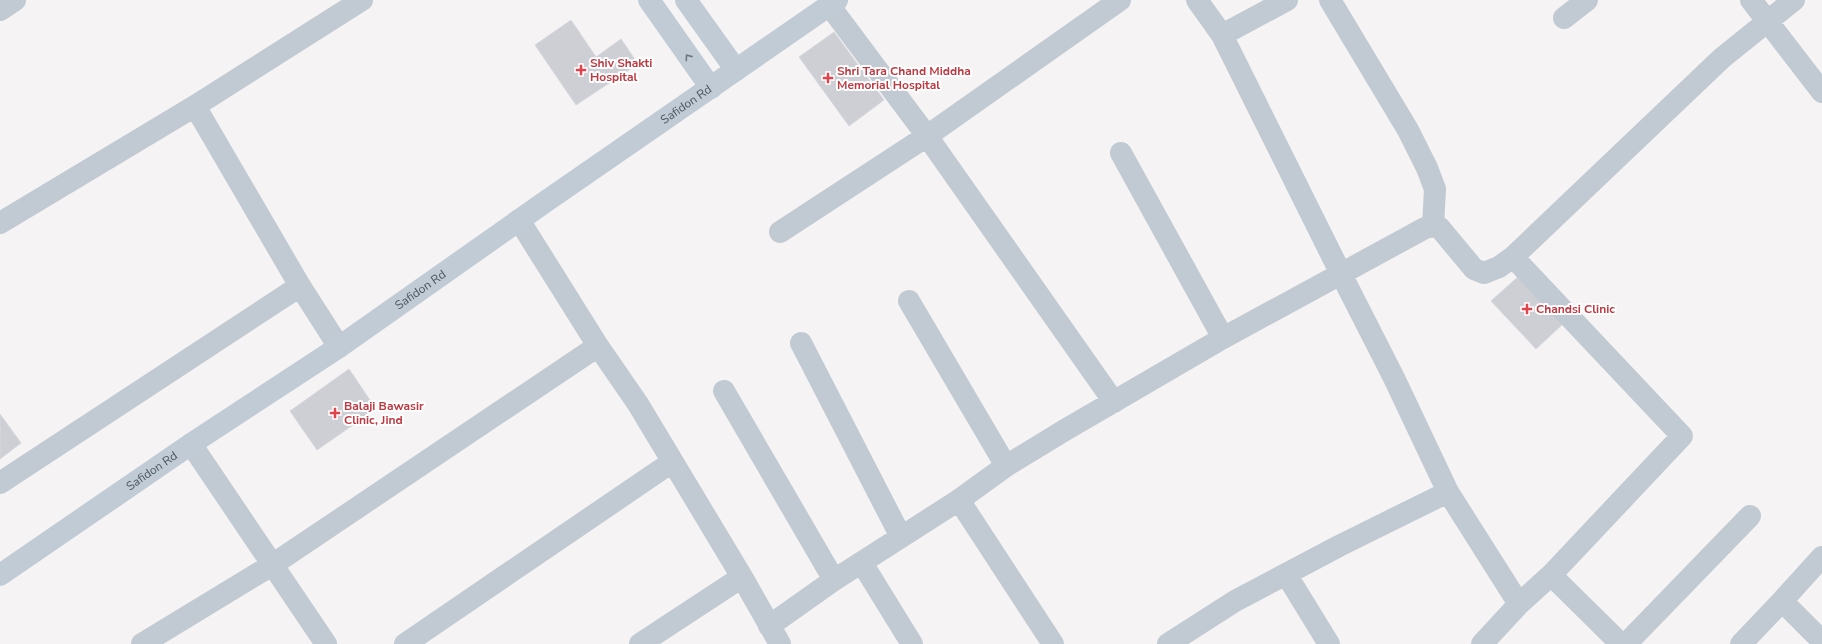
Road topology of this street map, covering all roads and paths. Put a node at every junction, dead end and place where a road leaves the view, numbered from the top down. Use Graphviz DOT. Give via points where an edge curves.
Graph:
graph roads {
  1 [pos="15,0"];
  2 [pos="362,0"];
  3 [pos="649,0"];
  4 [pos="686,0"];
  5 [pos="1120,0"];
  6 [pos="1197,0"];
  7 [pos="1287,0"];
  8 [pos="1330,0"];
  9 [pos="1588,0"];
  10 [pos="1751,0"];
  11 [pos="1794,0"];
  12 [pos="833,3"];
  13 [pos="0,10"];
  14 [pos="1564,18"];
  15 [pos="1767,20"];
  16 [pos="1222,35"];
  17 [pos="736,70"];
  18 [pos="711,88"];
  19 [pos="1822,92"];
  20 [pos="195,106"];
  21 [pos="927,136"];
  22 [pos="1121,153"];
  23 [pos="519,220"];
  24 [pos="0,223"];
  25 [pos="1434,226"];
  26 [pos="780,232"];
  27 [pos="1513,257"];
  28 [pos="1341,274"];
  29 [pos="300,286"];
  30 [pos="909,300"];
  31 [pos="1224,338"];
  32 [pos="801,343"];
  33 [pos="598,346"];
  34 [pos="339,347"];
  35 [pos="724,390"];
  36 [pos="1114,402"];
  37 [pos="191,444"];
  38 [pos="672,462"];
  39 [pos="1006,466"];
  40 [pos="0,482"];
  41 [pos="1448,492"];
  42 [pos="959,500"];
  43 [pos="1750,516"];
  44 [pos="900,537"];
  45 [pos="1822,557"];
  46 [pos="862,563"];
  47 [pos="272,565"];
  48 [pos="1286,574"];
  49 [pos="0,575"];
  50 [pos="1551,575"];
  51 [pos="742,577"];
  52 [pos="834,580"];
  53 [pos="1782,601"];
  54 [pos="1519,604"];
  55 [pos="774,635"];
  56 [pos="1181,640"];
  57 [pos="1822,641"];
  58 [pos="142,644"];
  59 [pos="326,644"];
  60 [pos="405,644"];
  61 [pos="640,644"];
  62 [pos="912,644"];
  63 [pos="1054,644"];
  64 [pos="1329,644"];
  65 [pos="1482,644"];
  66 [pos="1621,644"];
  67 [pos="1626,644"];
  68 [pos="1741,644"];
  1 -- 13 [label="street"];
  2 -- 20 [label="street"];
  18 -- 3 [label="main road, one-way"];
  4 -- 17 [label="main road"];
  5 -- 21 [label="street"];
  6 -- 16 [label="street"];
  7 -- 16 [label="street"];
  8 -- 25 [label="street" via="1408,130 1427,168 1435,189"];
  9 -- 14 [label="street"];
  10 -- 15 [label="street"];
  11 -- 15 [label="street"];
  12 -- 17 [label="main road, Safidon Rd"];
  12 -- 21 [label="street"];
  15 -- 19 [label="street"];
  15 -- 27 [label="street" via="1722,58"];
  16 -- 28 [label="street"];
  17 -- 18 [label="main road, Safidon Rd"];
  18 -- 23 [label="main road, Safidon Rd"];
  20 -- 24 [label="street"];
  20 -- 29 [label="street"];
  21 -- 26 [label="street"];
  21 -- 36 [label="street"];
  22 -- 31 [label="street"];
  23 -- 33 [label="street"];
  23 -- 34 [label="main road, Safidon Rd"];
  25 -- 27 [label="street" via="1439,227 1474,268 1484,273"];
  25 -- 28 [label="street"];
  27 -- 50 [label="street" via="1682,436"];
  28 -- 31 [label="street"];
  28 -- 41 [label="street"];
  29 -- 34 [label="street"];
  29 -- 40 [label="street"];
  30 -- 39 [label="street"];
  31 -- 36 [label="street"];
  32 -- 44 [label="street"];
  33 -- 38 [label="street" via="638,404"];
  33 -- 47 [label="street"];
  34 -- 37 [label="main road, Safidon Rd"];
  35 -- 52 [label="street"];
  36 -- 39 [label="street"];
  37 -- 47 [label="street"];
  37 -- 49 [label="main road, Safidon Rd"];
  38 -- 51 [label="street"];
  38 -- 60 [label="street"];
  39 -- 42 [label="street"];
  41 -- 48 [label="street"];
  41 -- 54 [label="street"];
  42 -- 44 [label="street"];
  42 -- 63 [label="street"];
  43 -- 67 [label="street"];
  44 -- 46 [label="street"];
  45 -- 53 [label="street"];
  46 -- 52 [label="street"];
  46 -- 62 [label="street"];
  47 -- 58 [label="street"];
  47 -- 59 [label="street"];
  48 -- 56 [label="street" via="1235,601"];
  48 -- 64 [label="street"];
  50 -- 54 [label="street"];
  50 -- 66 [label="street"];
  51 -- 55 [label="street"];
  51 -- 61 [label="street"];
  52 -- 55 [label="street"];
  53 -- 57 [label="street"];
  53 -- 68 [label="street"];
  54 -- 65 [label="street"];
}
